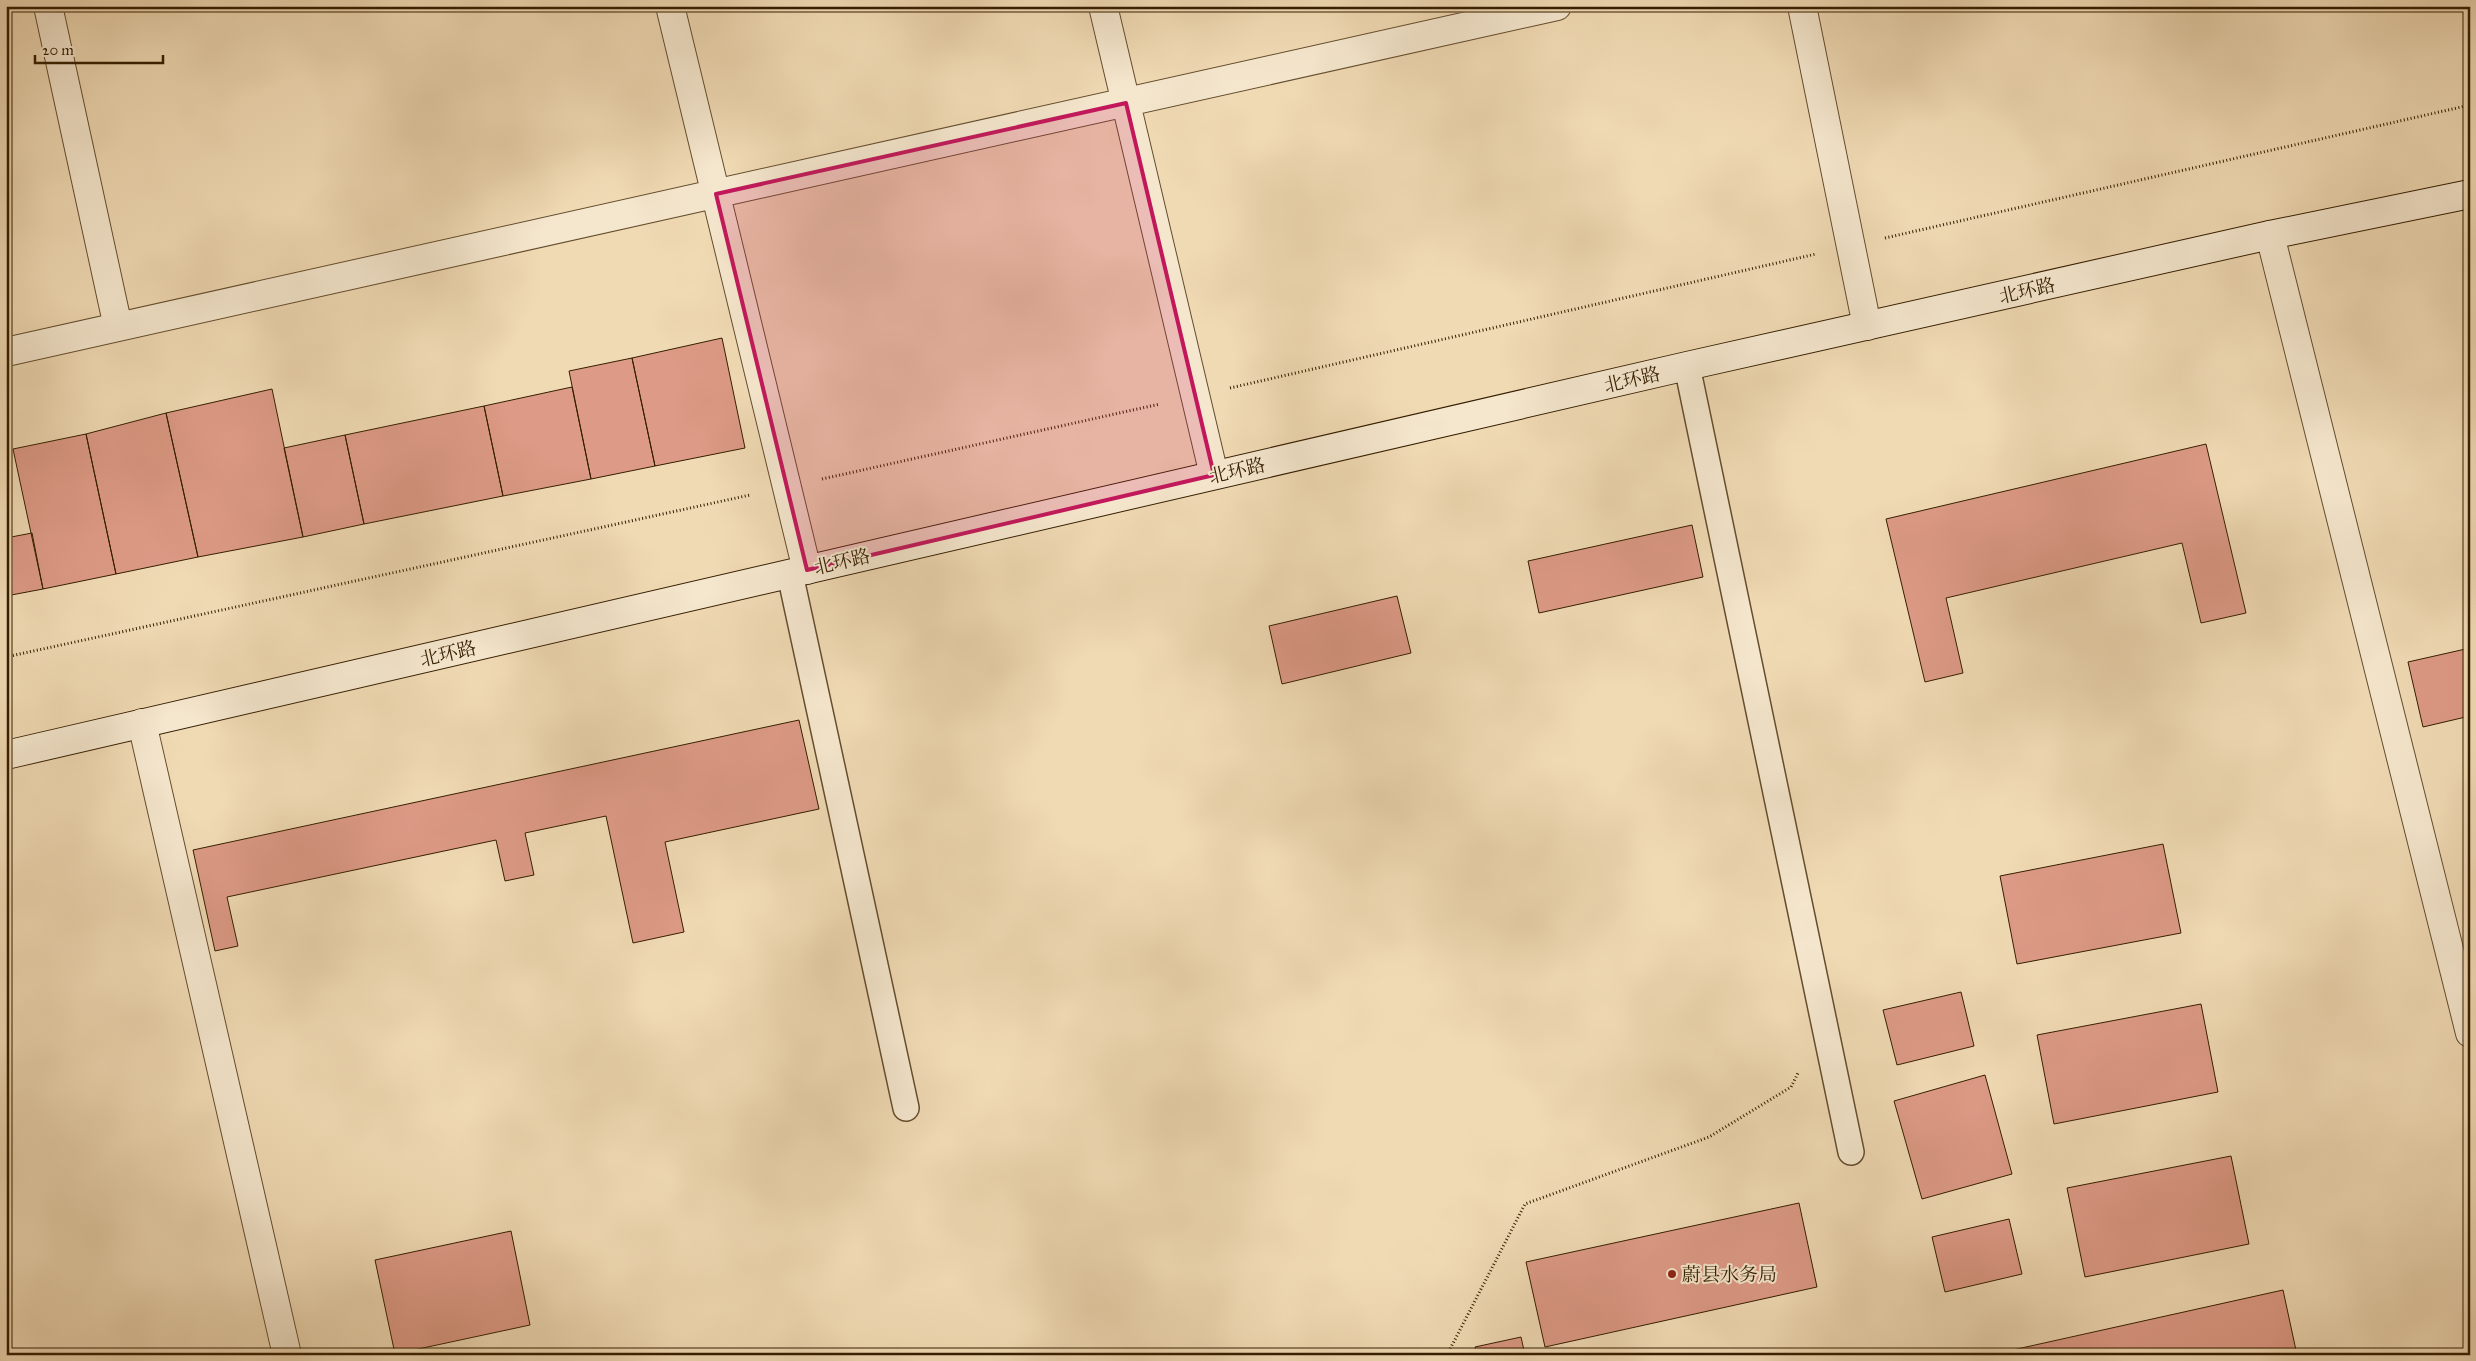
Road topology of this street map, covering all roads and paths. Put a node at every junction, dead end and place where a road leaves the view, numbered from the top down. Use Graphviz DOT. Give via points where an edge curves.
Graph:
graph roads {
  1 [pos="48,6"];
  2 [pos="670,6"];
  3 [pos="1103,6"];
  4 [pos="1557,6"];
  5 [pos="1802,6"];
  6 [pos="1126,103"];
  7 [pos="2470,105"];
  8 [pos="716,194"];
  9 [pos="2470,194"];
  10 [pos="2270,235"];
  11 [pos="1851,246"];
  12 [pos="1867,326"];
  13 [pos="118,327"];
  14 [pos="6,352"];
  15 [pos="1686,366"];
  16 [pos="1195,396"];
  17 [pos="1214,476"];
  18 [pos="787,487"];
  19 [pos="798,572"];
  20 [pos="6,657"];
  21 [pos="142,724"];
  22 [pos="6,755"];
  23 [pos="2466,1006"];
  24 [pos="1824,1024"];
  25 [pos="2470,1033"];
  26 [pos="906,1108"];
  27 [pos="1851,1152"];
  28 [pos="287,1355"];
  29 [pos="1447,1355"];
  1 -- 13 [label="street"];
  2 -- 8 [label="street"];
  3 -- 6 [label="street"];
  4 -- 6 [label="street"];
  5 -- 11 [label="street"];
  6 -- 8 [label="street"];
  6 -- 16 [label="street"];
  7 -- 11 [label="path"];
  8 -- 13 [label="street"];
  8 -- 18 [label="street"];
  9 -- 10 [label="street, 北环路"];
  10 -- 12 [label="street, 北环路"];
  10 -- 23 [label="street"];
  11 -- 12 [label="street"];
  11 -- 16 [label="path"];
  12 -- 15 [label="street, 北环路"];
  13 -- 14 [label="street"];
  15 -- 17 [label="street, 北环路"];
  15 -- 24 [label="lane"];
  16 -- 17 [label="street"];
  16 -- 18 [label="path"];
  17 -- 19 [label="street, 北环路"];
  18 -- 19 [label="street"];
  18 -- 20 [label="path"];
  19 -- 21 [label="street, 北环路"];
  19 -- 26 [label="lane"];
  21 -- 22 [label="street, 北环路"];
  21 -- 28 [label="street"];
  23 -- 25 [label="street"];
  24 -- 27 [label="lane"];
  24 -- 29 [label="path" via="1791,1087 1710,1137 1526,1204"];
}
